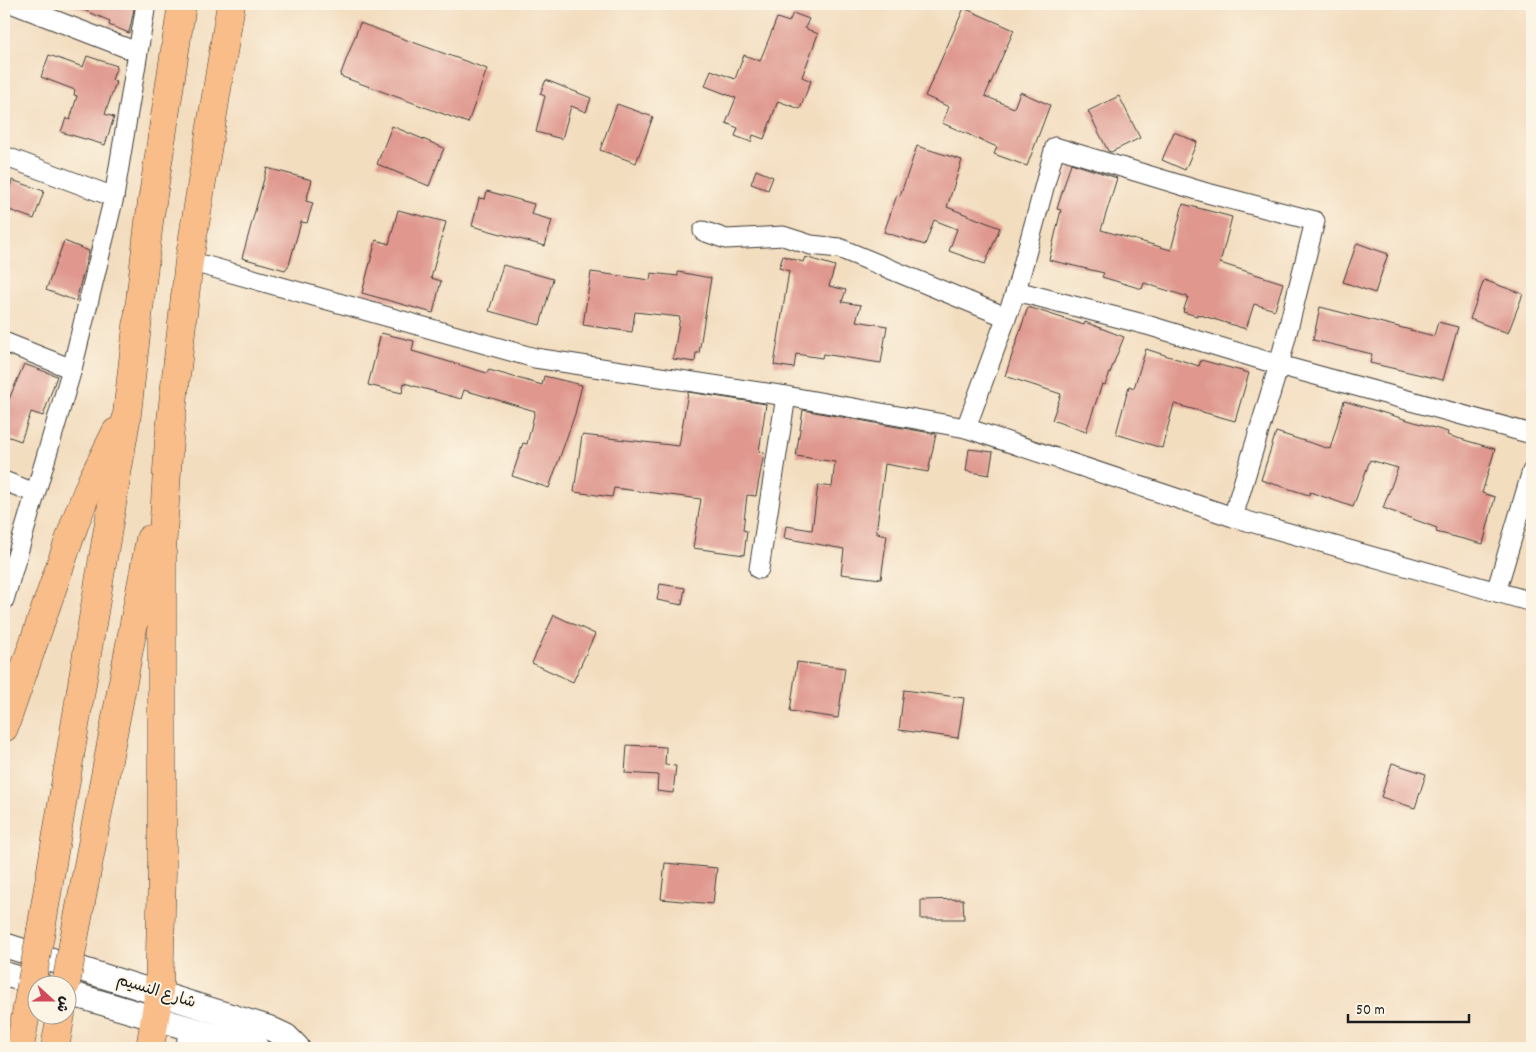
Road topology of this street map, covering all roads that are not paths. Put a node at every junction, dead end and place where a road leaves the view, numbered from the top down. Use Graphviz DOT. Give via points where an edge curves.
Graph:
graph roads {
  1 [pos="13,4"];
  2 [pos="146,4"];
  3 [pos="182,4"];
  4 [pos="230,4"];
  5 [pos="137,52"];
  6 [pos="4,156"];
  7 [pos="114,197"];
  8 [pos="703,231"];
  9 [pos="189,260"];
  10 [pos="1016,291"];
  11 [pos="1006,317"];
  12 [pos="4,342"];
  13 [pos="1279,364"];
  14 [pos="72,369"];
  15 [pos="786,396"];
  16 [pos="127,414"];
  17 [pos="966,428"];
  18 [pos="1532,434"];
  19 [pos="169,439"];
  20 [pos="1532,471"];
  21 [pos="4,481"];
  22 [pos="35,493"];
  23 [pos="1233,517"];
  24 [pos="759,569"];
  25 [pos="1496,592"];
  26 [pos="4,600"];
  27 [pos="1532,602"];
  28 [pos="4,728"];
  29 [pos="4,945"];
  30 [pos="4,974"];
  31 [pos="68,974"];
  32 [pos="28,981"];
  33 [pos="78,994"];
  34 [pos="157,1006"];
  35 [pos="59,1024"];
  36 [pos="187,1039"];
  37 [pos="20,1048"];
  38 [pos="55,1048"];
  39 [pos="150,1048"];
  40 [pos="257,1048"];
  41 [pos="297,1048"];
  1 -- 5 [label="street"];
  2 -- 5 [label="street"];
  3 -- 16 [label="highway" via="149,222"];
  4 -- 9 [label="highway"];
  5 -- 7 [label="street"];
  6 -- 7 [label="street"];
  7 -- 14 [label="street"];
  8 -- 11 [label="street" via="726,239 783,236 839,248"];
  9 -- 15 [label="street" via="535,358"];
  9 -- 19 [label="highway"];
  10 -- 11 [label="street"];
  10 -- 13 [label="street"];
  10 -- 13 [label="street" via="1055,147 1314,221"];
  11 -- 17 [label="street"];
  12 -- 14 [label="street"];
  13 -- 18 [label="street"];
  13 -- 23 [label="street"];
  14 -- 22 [label="street"];
  15 -- 17 [label="street"];
  15 -- 24 [label="street"];
  16 -- 28 [label="highway" via="107,446 76,520"];
  16 -- 37 [label="highway, bridge"];
  17 -- 23 [label="street"];
  19 -- 31 [label="highway, bridge"];
  19 -- 34 [label="highway" via="162,550 162,871"];
  20 -- 25 [label="street"];
  21 -- 22 [label="street"];
  22 -- 26 [label="street"];
  23 -- 25 [label="street"];
  25 -- 27 [label="street"];
  29 -- 34 [label="street, شارع النسيم"];
  30 -- 32 [label="street"];
  33 -- 34 [label="street, شارع النسيم"];
  34 -- 36 [label="street, شارع النسيم"];
  34 -- 39 [label="highway"];
  34 -- 41 [label="street, شارع النسيم" via="269,1028 286,1036"];
  35 -- 38 [label="highway"];
  36 -- 40 [label="street, شارع النسيم"];
}
